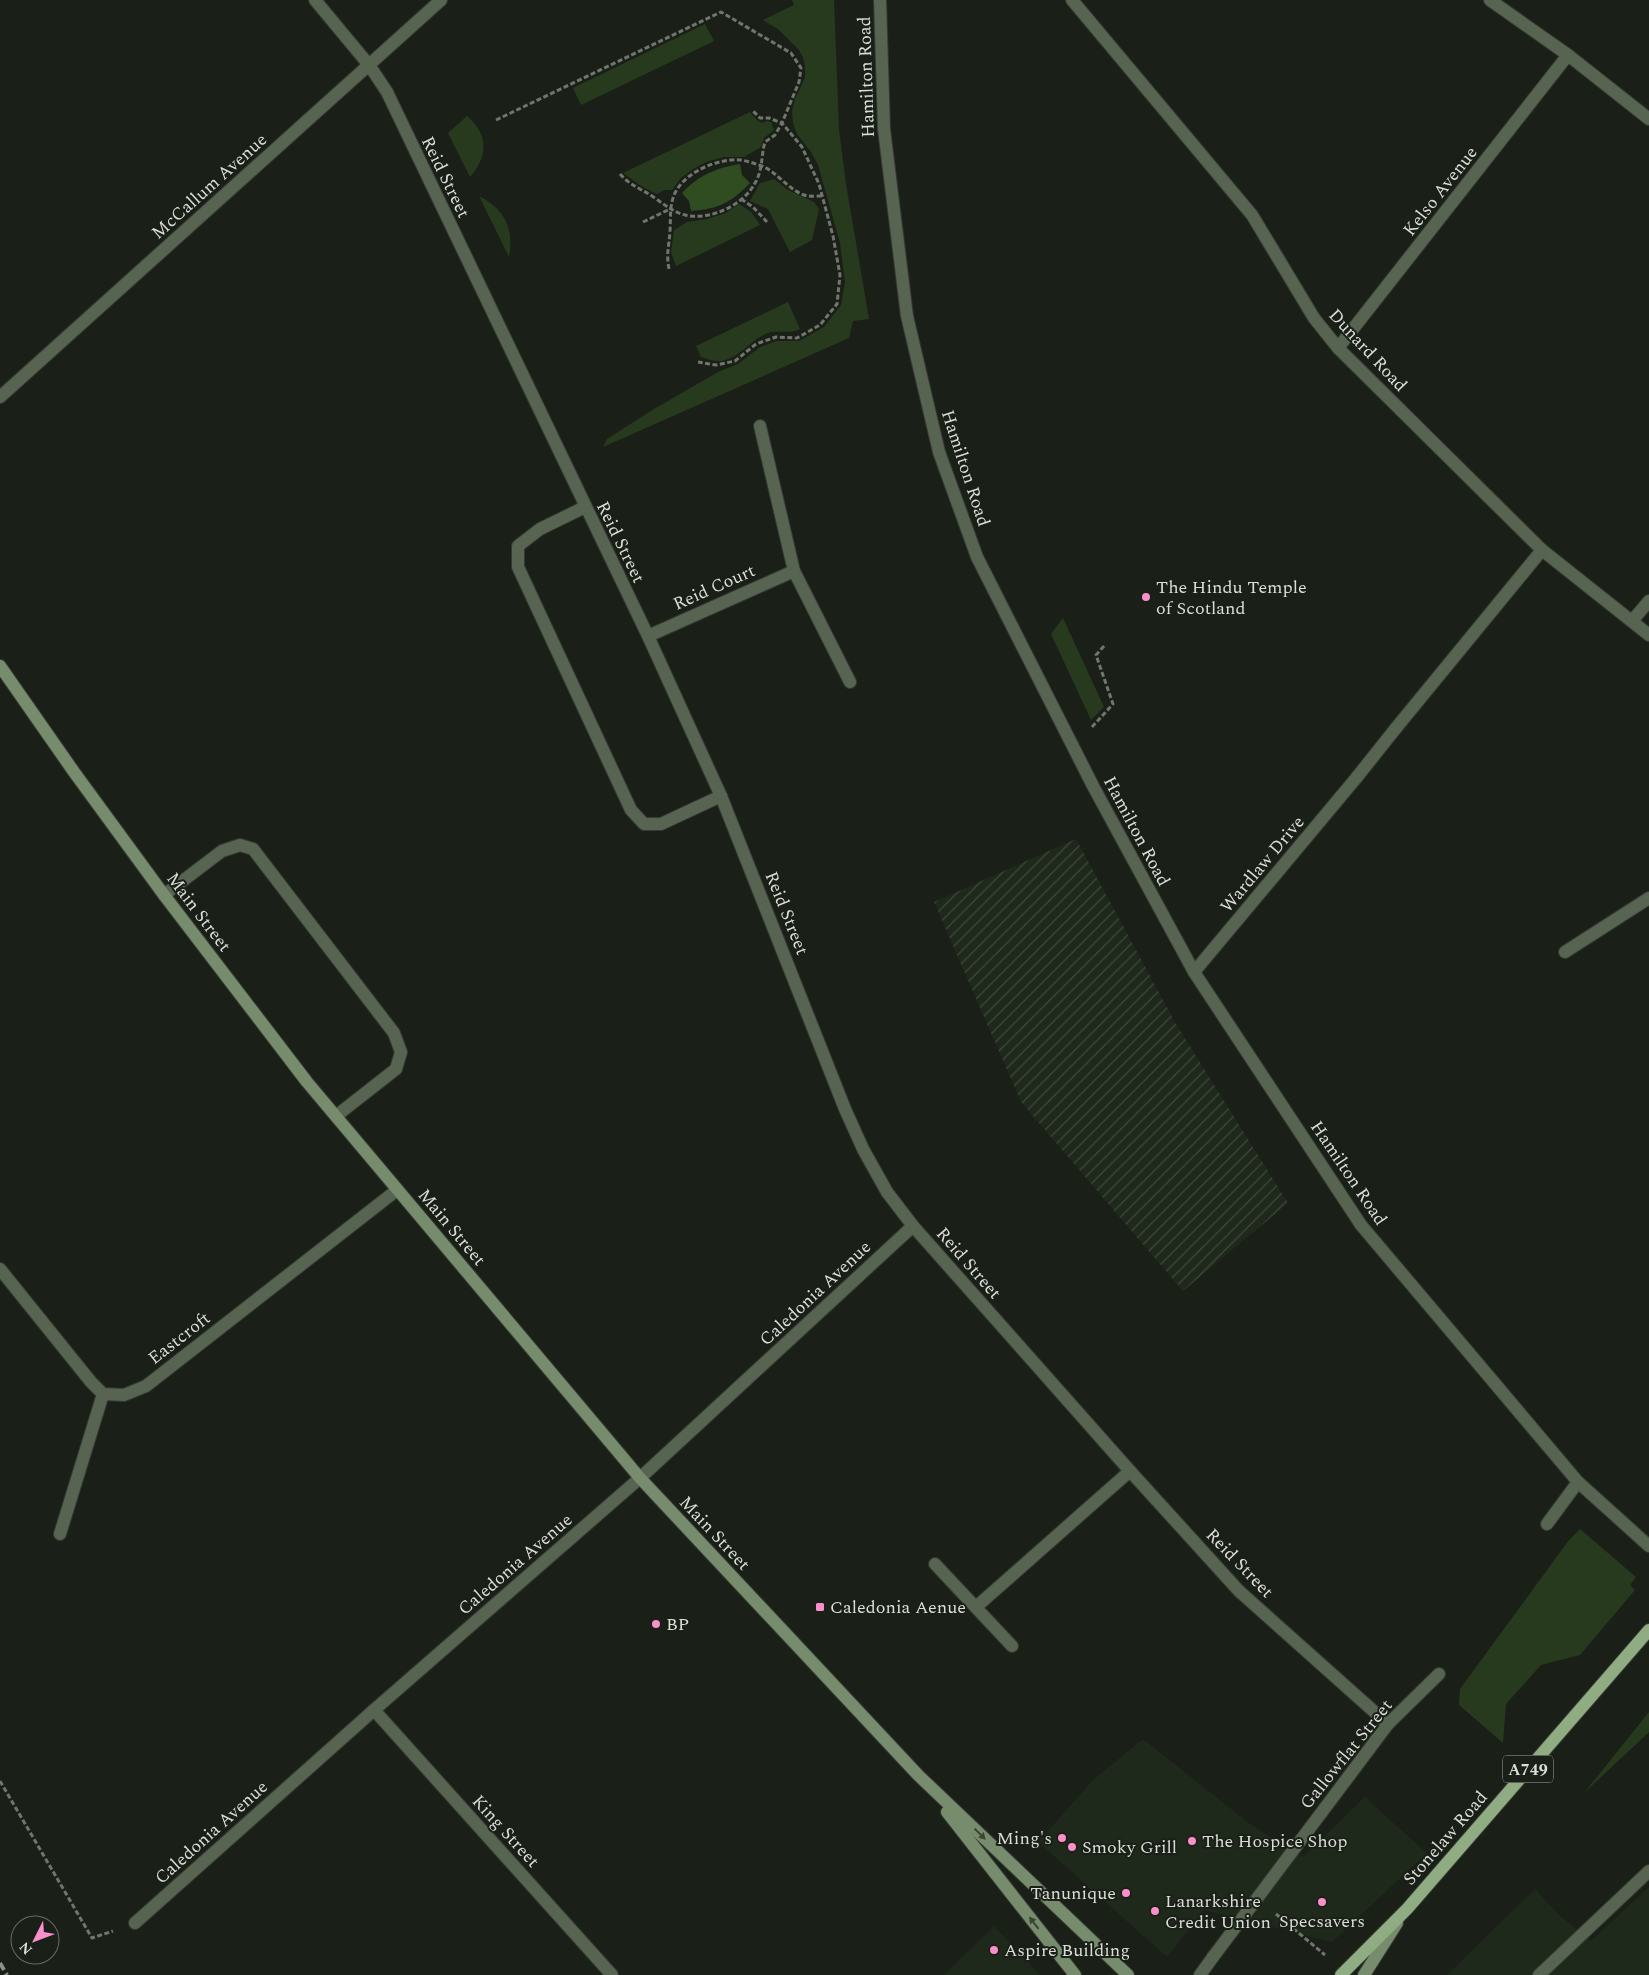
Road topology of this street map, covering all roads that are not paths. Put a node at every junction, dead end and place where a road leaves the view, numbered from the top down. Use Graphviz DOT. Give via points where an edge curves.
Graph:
graph roads {
  1 [pos="315,0"];
  2 [pos="440,0"];
  3 [pos="880,0"];
  4 [pos="1072,0"];
  5 [pos="1490,0"];
  6 [pos="1568,55"];
  7 [pos="369,65"];
  8 [pos="1649,119"];
  9 [pos="1338,348"];
  10 [pos="0,397"];
  11 [pos="760,426"];
  12 [pos="585,507"];
  13 [pos="1542,550"];
  14 [pos="794,571"];
  15 [pos="1649,601"];
  16 [pos="1632,621"];
  17 [pos="1649,635"];
  18 [pos="648,636"];
  19 [pos="0,666"];
  20 [pos="850,682"];
  21 [pos="721,796"];
  22 [pos="164,895"];
  23 [pos="1649,898"];
  24 [pos="1565,952"];
  25 [pos="1194,972"];
  26 [pos="336,1116"];
  27 [pos="397,1190"];
  28 [pos="913,1226"];
  29 [pos="0,1269"];
  30 [pos="103,1394"];
  31 [pos="1130,1471"];
  32 [pos="640,1478"];
  33 [pos="1578,1482"];
  34 [pos="1547,1524"];
  35 [pos="60,1534"];
  36 [pos="1649,1546"];
  37 [pos="935,1564"];
  38 [pos="976,1607"];
  39 [pos="1649,1630"];
  40 [pos="1012,1646"];
  41 [pos="1439,1674"];
  42 [pos="374,1710"];
  43 [pos="1388,1724"];
  44 [pos="919,1776"];
  45 [pos="1649,1871"];
  46 [pos="1407,1909"];
  47 [pos="135,1923"];
  48 [pos="1342,1973"];
  49 [pos="612,1975"];
  50 [pos="1075,1975"];
  51 [pos="1128,1975"];
  52 [pos="1200,1975"];
  53 [pos="1364,1975"];
  54 [pos="1539,1975"];
  1 -- 7 [label="street, Reid Street"];
  2 -- 7 [label="street, McCallum Avenue"];
  3 -- 25 [label="street, Hamilton Road" via="884,129 907,316 939,452 977,557 1092,786"];
  4 -- 9 [label="street, Dunard Road" via="1252,215 1314,318"];
  5 -- 6 [label="street"];
  6 -- 8 [label="street"];
  6 -- 9 [label="street, Kelso Avenue"];
  7 -- 10 [label="street, McCallum Avenue"];
  7 -- 12 [label="street, Reid Street" via="387,92"];
  9 -- 13 [label="street, Dunard Road"];
  11 -- 14 [label="street"];
  12 -- 18 [label="street, Reid Street"];
  12 -- 21 [label="street" via="540,529 518,546 518,567 631,810 644,824 662,824"];
  13 -- 16 [label="street, Dunard Road"];
  13 -- 25 [label="street, Wardlaw Drive"];
  14 -- 18 [label="street, Reid Court"];
  14 -- 20 [label="street"];
  15 -- 16 [label="street"];
  16 -- 17 [label="street, Dunard Road"];
  18 -- 21 [label="street, Reid Street"];
  19 -- 22 [label="main road, Main Street"];
  21 -- 28 [label="street, Reid Street" via="845,1109 887,1192"];
  22 -- 26 [label="main road, Main Street"];
  22 -- 26 [label="street" via="222,851 240,845 253,849 394,1033 401,1052 396,1069"];
  23 -- 24 [label="street"];
  25 -- 33 [label="street, Hamilton Road" via="1361,1225"];
  26 -- 27 [label="main road, Main Street"];
  27 -- 30 [label="street, Eastcroft" via="146,1386 124,1395"];
  27 -- 32 [label="main road, Main Street"];
  28 -- 31 [label="street, Reid Street"];
  28 -- 32 [label="street, Caledonia Avenue"];
  29 -- 30 [label="street" via="79,1369"];
  30 -- 35 [label="street"];
  31 -- 38 [label="street"];
  31 -- 43 [label="street, Reid Street" via="1239,1590"];
  32 -- 42 [label="street, Caledonia Avenue"];
  32 -- 44 [label="main road, Main Street"];
  33 -- 34 [label="street"];
  33 -- 36 [label="street, Hamilton Road"];
  37 -- 38 [label="street"];
  38 -- 40 [label="street"];
  39 -- 46 [label="main road, Stonelaw Road / A749"];
  41 -- 43 [label="street, Gallowflat Street"];
  42 -- 47 [label="street, Caledonia Avenue"];
  42 -- 49 [label="street, King Street"];
  43 -- 52 [label="street, Gallowflat Street"];
  50 -- 44 [label="main road, Main Street, one-way"];
  44 -- 51 [label="main road, Main Street, one-way"];
  45 -- 54 [label="street"];
  46 -- 48 [label="main road, Stonelaw Road / A749"];
  46 -- 53 [label="main road, A749"];
}
